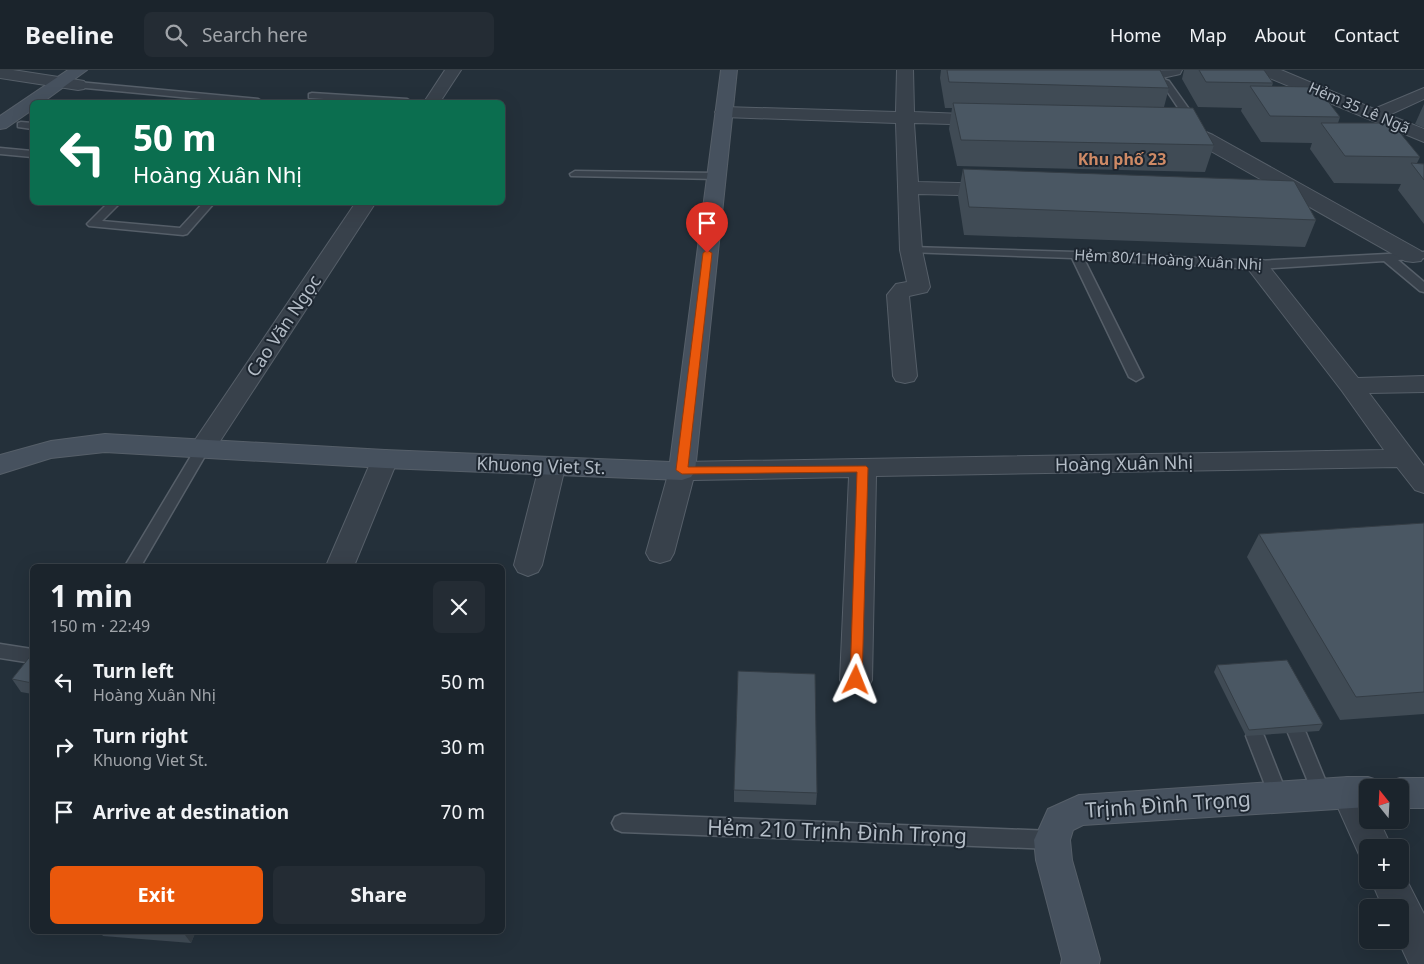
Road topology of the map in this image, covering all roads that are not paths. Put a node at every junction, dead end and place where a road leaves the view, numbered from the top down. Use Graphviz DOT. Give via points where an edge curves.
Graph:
graph roads {
  1 [pos="99,70"];
  2 [pos="453,70"];
  3 [pos="729,70"];
  4 [pos="905,70"];
  5 [pos="1174,70"];
  6 [pos="1266,70"];
  7 [pos="0,73"];
  8 [pos="1138,73"];
  9 [pos="1107,75"];
  10 [pos="73,79"];
  11 [pos="1424,93"];
  12 [pos="312,96"];
  13 [pos="39,100"];
  14 [pos="55,100"];
  15 [pos="242,100"];
  16 [pos="375,100"];
  17 [pos="433,100"];
  18 [pos="30,106"];
  19 [pos="724,112"];
  20 [pos="1375,115"];
  21 [pos="905,118"];
  22 [pos="1007,121"];
  23 [pos="29,123"];
  24 [pos="0,124"];
  25 [pos="1172,125"];
  26 [pos="1424,136"];
  27 [pos="0,140"];
  28 [pos="0,151"];
  29 [pos="30,154"];
  30 [pos="575,174"];
  31 [pos="716,176"];
  32 [pos="909,188"];
  33 [pos="1016,191"];
  34 [pos="1278,200"];
  35 [pos="1317,202"];
  36 [pos="113,205"];
  37 [pos="207,205"];
  38 [pos="364,205"];
  39 [pos="911,250"];
  40 [pos="1076,255"];
  41 [pos="1419,256"];
  42 [pos="1388,258"];
  43 [pos="1256,265"];
  44 [pos="1424,288"];
  45 [pos="905,376"];
  46 [pos="1136,377"];
  47 [pos="1424,384"];
  48 [pos="1351,386"];
  49 [pos="202,448"];
  50 [pos="1404,458"];
  51 [pos="386,459"];
  52 [pos="0,465"];
  53 [pos="552,466"];
  54 [pos="862,468"];
  55 [pos="682,470"];
  56 [pos="1424,484"];
  57 [pos="660,553"];
  58 [pos="134,564"];
  59 [pos="341,564"];
  60 [pos="528,565"];
  61 [pos="0,650"];
  62 [pos="30,656"];
  63 [pos="856,680"];
  64 [pos="1297,733"];
  65 [pos="1255,736"];
  66 [pos="1346,793"];
  67 [pos="1409,793"];
  68 [pos="1424,793"];
  69 [pos="1279,796"];
  70 [pos="622,823"];
  71 [pos="1369,839"];
  72 [pos="1052,840"];
  73 [pos="1393,889"];
  74 [pos="1424,955"];
  75 [pos="1080,964"];
  1 -- 10 [label="street"];
  2 -- 17 [label="street"];
  3 -- 19 [label="street"];
  4 -- 21 [label="street"];
  5 -- 8 [label="street"];
  6 -- 20 [label="street, Hẻm 35 Lê Ngã"];
  7 -- 10 [label="street"];
  8 -- 9 [label="street"];
  8 -- 25 [label="lane" via="1166,83 1184,109"];
  10 -- 13 [label="street"];
  10 -- 14 [label="street"];
  10 -- 15 [label="lane"];
  11 -- 20 [label="street"];
  12 -- 16 [label="lane"];
  18 -- 24 [label="street"];
  19 -- 21 [label="street"];
  19 -- 31 [label="street"];
  20 -- 26 [label="street, Hẻm 35 Lê Ngã"];
  21 -- 22 [label="street"];
  21 -- 32 [label="street"];
  23 -- 27 [label="street"];
  25 -- 35 [label="street"];
  28 -- 29 [label="lane"];
  30 -- 31 [label="lane"];
  31 -- 55 [label="street"];
  32 -- 33 [label="street"];
  32 -- 39 [label="street"];
  34 -- 35 [label="street"];
  35 -- 41 [label="street"];
  36 -- 37 [label="lane" via="93,224 183,232"];
  38 -- 49 [label="street, Cao Văn Ngọc"];
  39 -- 40 [label="lane, Hẻm 80/1 Hoàng Xuân Nhị"];
  39 -- 45 [label="street" via="919,286 904,289 898,296"];
  40 -- 43 [label="lane, Hẻm 80/1 Hoàng Xuân Nhị"];
  40 -- 46 [label="lane"];
  41 -- 42 [label="lane, Hẻm 80/1 Hoàng Xuân Nhị"];
  42 -- 43 [label="lane, Hẻm 80/1 Hoàng Xuân Nhị"];
  42 -- 44 [label="lane"];
  43 -- 48 [label="street"];
  47 -- 48 [label="street"];
  48 -- 50 [label="street"];
  49 -- 51 [label="street, Khuong Viet St."];
  49 -- 52 [label="street, Khuong Viet St." via="89,444 44,451"];
  49 -- 58 [label="lane"];
  50 -- 54 [label="street, Hoàng Xuân Nhị"];
  50 -- 56 [label="street"];
  51 -- 53 [label="street, Khuong Viet St."];
  51 -- 59 [label="street"];
  53 -- 55 [label="street, Khuong Viet St."];
  53 -- 60 [label="street"];
  54 -- 55 [label="street, Hoàng Xuân Nhị"];
  54 -- 63 [label="street"];
  55 -- 57 [label="street"];
  61 -- 62 [label="lane"];
  64 -- 66 [label="lane"];
  65 -- 69 [label="lane"];
  66 -- 69 [label="street, Trịnh Đình Trọng"];
  66 -- 71 [label="street"];
  67 -- 68 [label="street"];
  69 -- 72 [label="street, Trịnh Đình Trọng" via="1079,810 1060,820"];
  70 -- 72 [label="lane, Hẻm 210 Trịnh Đình Trọng"];
  72 -- 75 [label="street"];
  73 -- 74 [label="street"];
}
